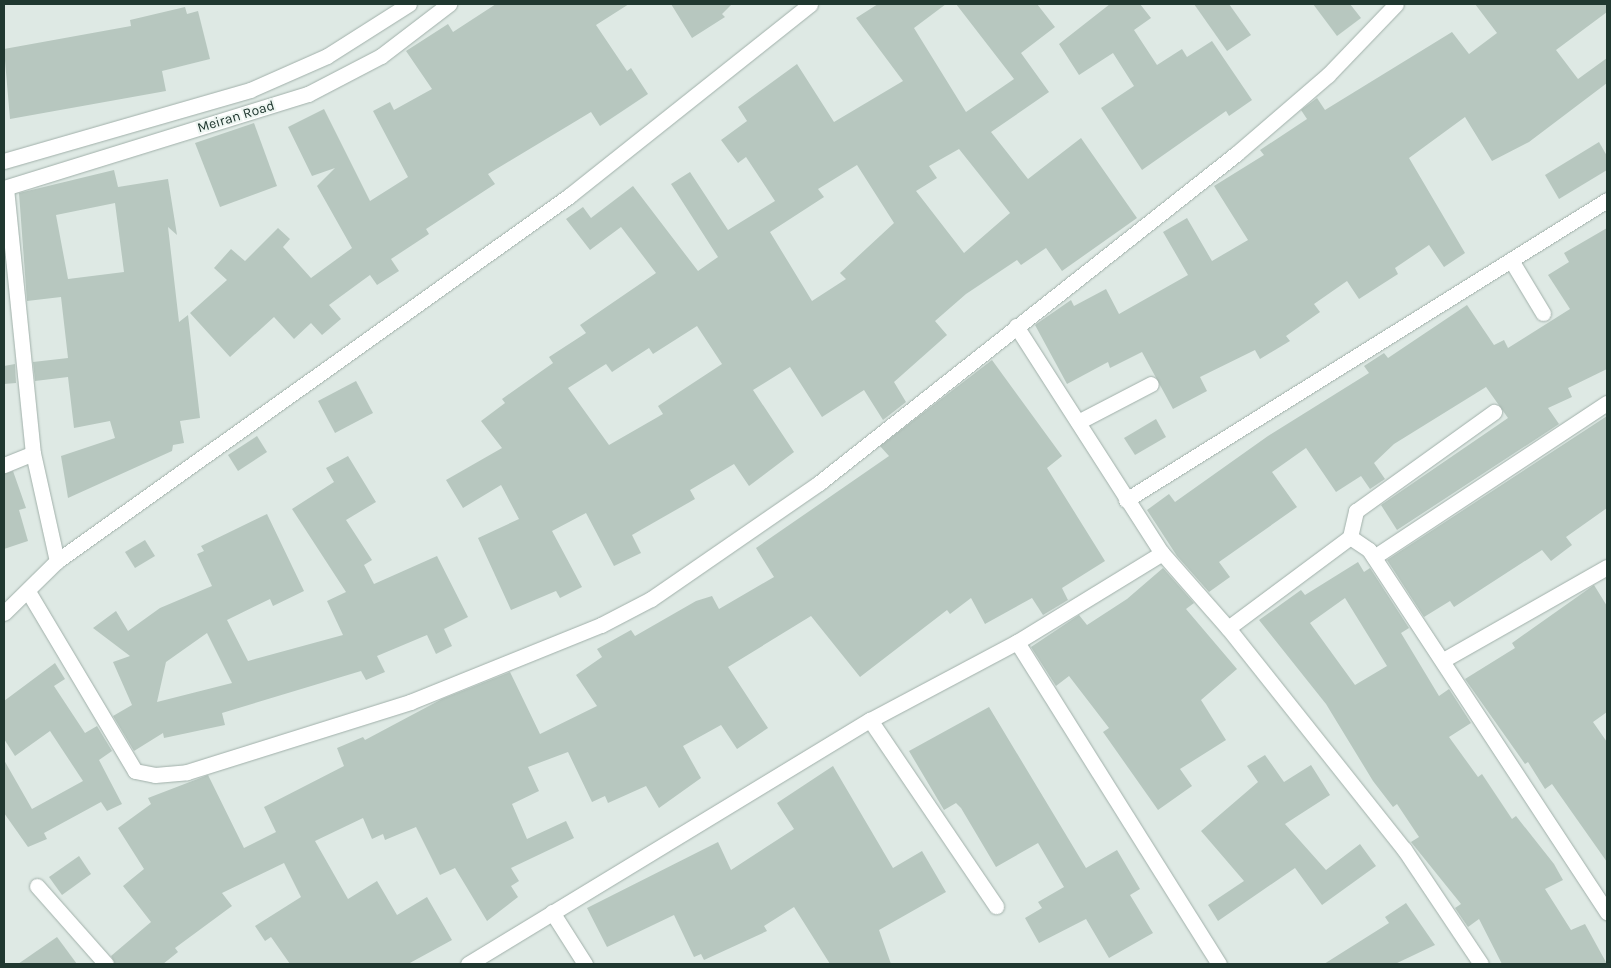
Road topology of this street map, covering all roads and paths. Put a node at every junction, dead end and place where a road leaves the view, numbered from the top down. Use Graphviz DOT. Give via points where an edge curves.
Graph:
graph roads {
  1 [pos="409,4"];
  2 [pos="449,4"];
  3 [pos="810,4"];
  4 [pos="1396,4"];
  5 [pos="4,162"];
  6 [pos="5,188"];
  7 [pos="1607,200"];
  8 [pos="1511,260"];
  9 [pos="1543,313"];
  10 [pos="1016,326"];
  11 [pos="1151,384"];
  12 [pos="1607,403"];
  13 [pos="1494,412"];
  14 [pos="1078,422"];
  15 [pos="33,453"];
  16 [pos="4,465"];
  17 [pos="1126,500"];
  18 [pos="1350,537"];
  19 [pos="1162,553"];
  20 [pos="1374,557"];
  21 [pos="57,562"];
  22 [pos="1607,568"];
  23 [pos="29,593"];
  24 [pos="4,613"];
  25 [pos="1228,628"];
  26 [pos="1018,642"];
  27 [pos="1445,659"];
  28 [pos="870,720"];
  29 [pos="37,886"];
  30 [pos="996,906"];
  31 [pos="552,912"];
  32 [pos="1607,913"];
  33 [pos="106,964"];
  34 [pos="468,964"];
  35 [pos="585,964"];
  36 [pos="1219,964"];
  37 [pos="1481,964"];
  1 -- 5 [label="street, Meiran Road" via="326,56 250,90"];
  2 -- 6 [label="street, Meiran Road" via="382,56 308,94"];
  3 -- 21 [label="street" via="569,196"];
  4 -- 10 [label="street" via="1328,75 1236,154"];
  6 -- 15 [label="street"];
  7 -- 8 [label="street"];
  8 -- 9 [label="street"];
  8 -- 17 [label="street"];
  10 -- 14 [label="street"];
  10 -- 23 [label="street" via="790,505 651,599 601,625 410,702 187,772 155,776 135,771"];
  11 -- 14 [label="street"];
  12 -- 20 [label="street"];
  13 -- 18 [label="street" via="1356,511"];
  14 -- 17 [label="street"];
  15 -- 16 [label="street"];
  15 -- 21 [label="street"];
  17 -- 19 [label="street"];
  18 -- 20 [label="street"];
  18 -- 25 [label="street"];
  19 -- 25 [label="street"];
  19 -- 26 [label="street"];
  20 -- 27 [label="street"];
  21 -- 23 [label="street"];
  22 -- 27 [label="street"];
  23 -- 24 [label="street"];
  25 -- 37 [label="street" via="1404,848"];
  26 -- 28 [label="street"];
  26 -- 36 [label="street"];
  27 -- 32 [label="street"];
  28 -- 30 [label="street"];
  28 -- 31 [label="street"];
  29 -- 33 [label="street"];
  31 -- 34 [label="street"];
  31 -- 35 [label="street"];
}
